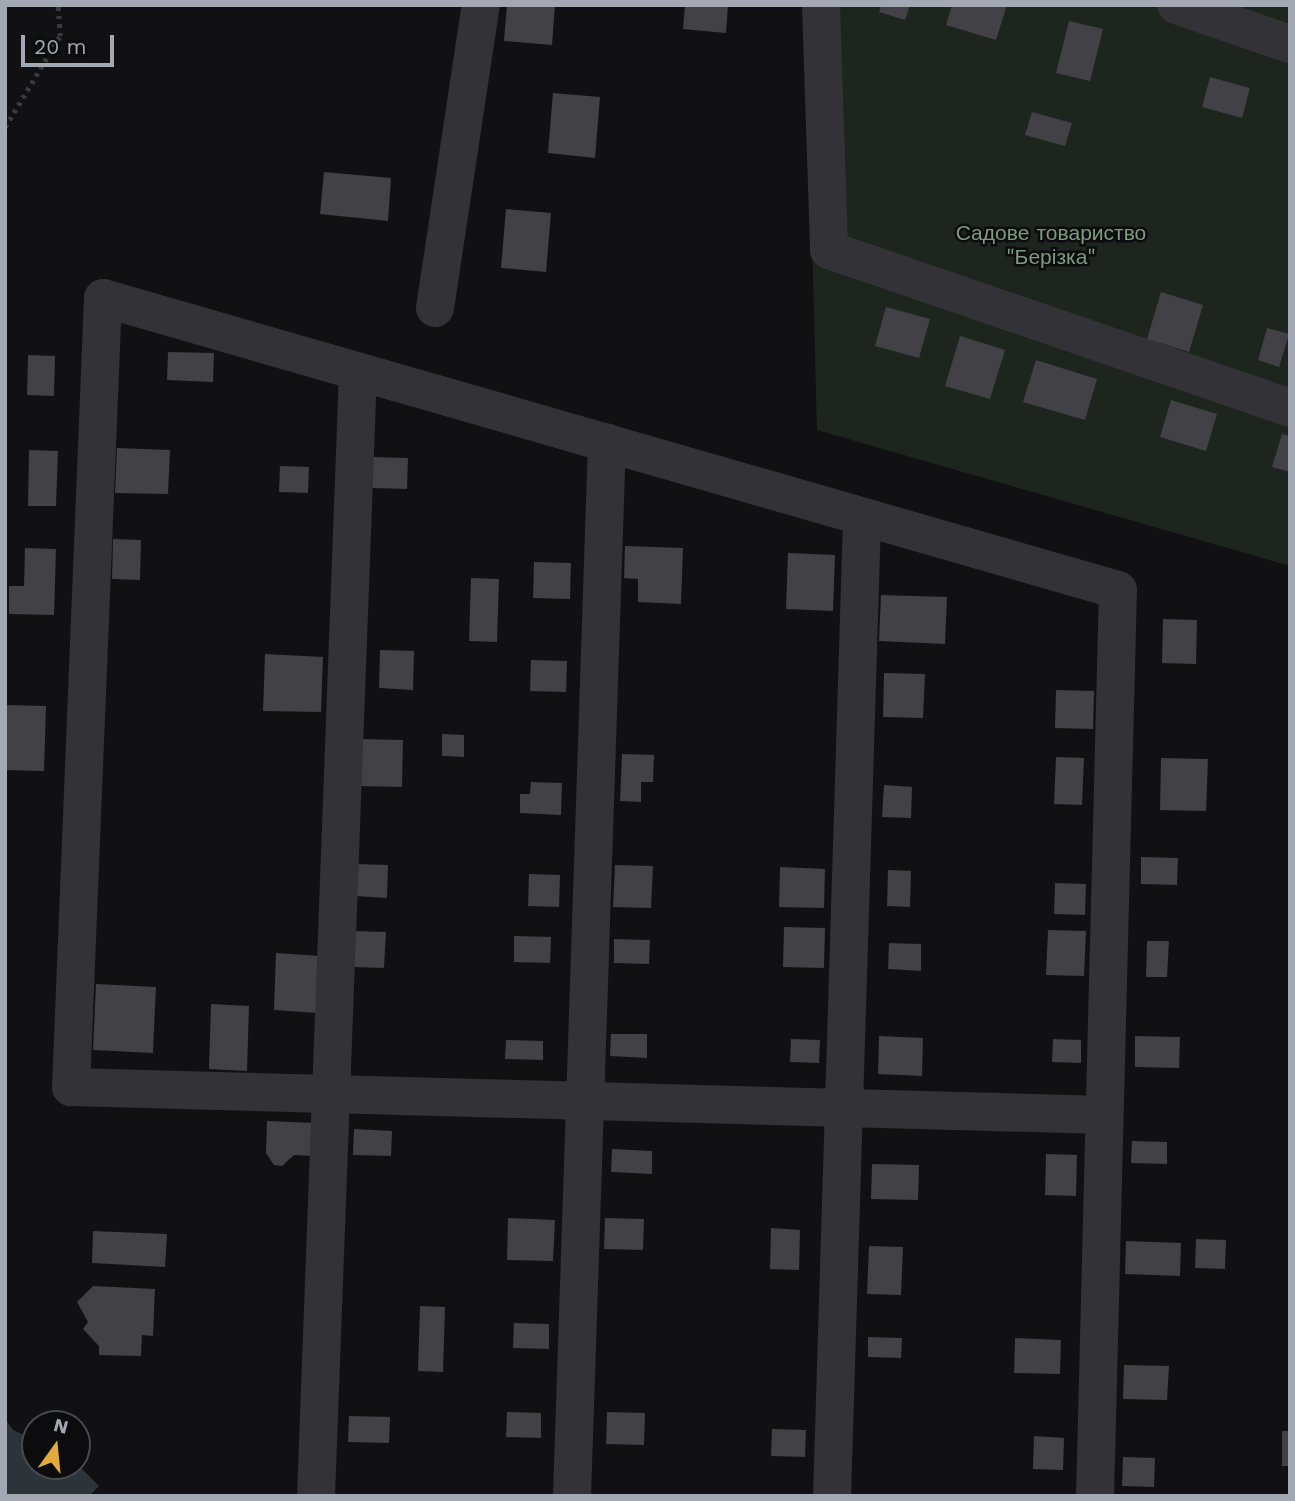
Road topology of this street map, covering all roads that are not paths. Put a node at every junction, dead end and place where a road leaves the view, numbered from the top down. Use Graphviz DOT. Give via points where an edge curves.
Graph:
graph roads {
  1 [pos="481,5"];
  2 [pos="821,5"];
  3 [pos="1176,5"];
  4 [pos="1290,44"];
  5 [pos="435,308"];
  6 [pos="358,372"];
  7 [pos="1290,408"];
  8 [pos="607,443"];
  9 [pos="862,517"];
  10 [pos="332,1094"];
  11 [pos="586,1101"];
  12 [pos="845,1108"];
  13 [pos="1104,1115"];
  14 [pos="316,1496"];
  15 [pos="572,1496"];
  16 [pos="832,1496"];
  17 [pos="1095,1496"];
  1 -- 5 [label="street"];
  2 -- 7 [label="street" via="829,250"];
  3 -- 4 [label="street"];
  6 -- 8 [label="street"];
  6 -- 10 [label="street"];
  6 -- 10 [label="street" via="103,299 71,1087"];
  8 -- 9 [label="street"];
  8 -- 11 [label="street"];
  9 -- 12 [label="street"];
  9 -- 13 [label="street" via="1118,590"];
  10 -- 11 [label="street"];
  10 -- 14 [label="street"];
  11 -- 12 [label="street"];
  11 -- 15 [label="street"];
  12 -- 13 [label="street"];
  12 -- 16 [label="street"];
  13 -- 17 [label="street"];
}
